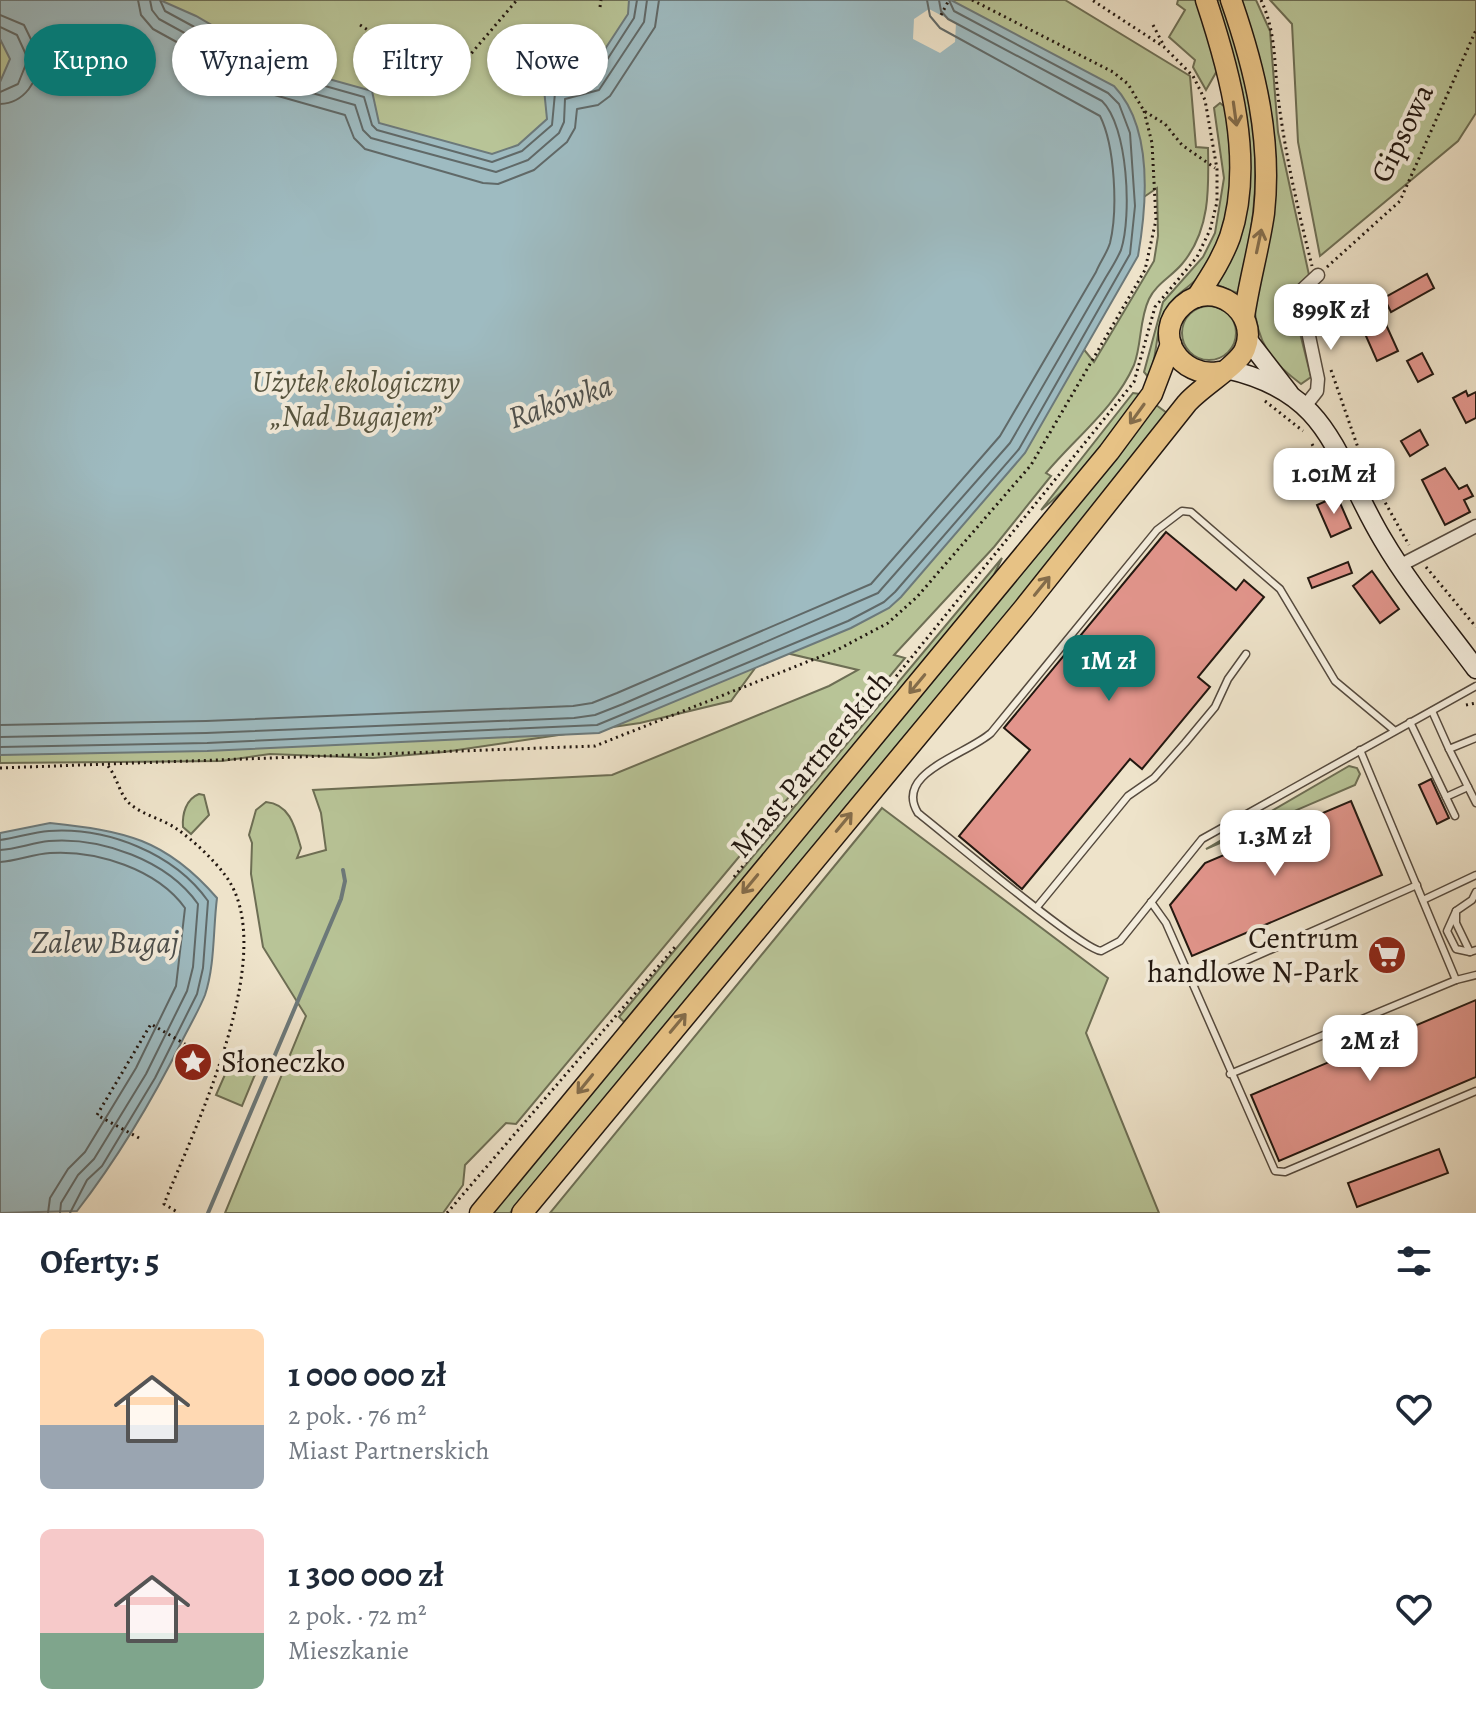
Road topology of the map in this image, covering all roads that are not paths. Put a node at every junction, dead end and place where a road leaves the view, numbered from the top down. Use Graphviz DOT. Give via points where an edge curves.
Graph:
graph roads {
  1 [pos="1206,0"];
  2 [pos="1231,0"];
  3 [pos="1316,276"];
  4 [pos="1197,297"];
  5 [pos="1244,317"];
  6 [pos="1248,340"];
  7 [pos="1171,344"];
  8 [pos="1223,371"];
  9 [pos="1289,393"];
  10 [pos="1306,405"];
  11 [pos="1476,526"];
  12 [pos="1399,566"];
  13 [pos="1246,654"];
  14 [pos="1476,669"];
  15 [pos="1476,686"];
  16 [pos="1432,711"];
  17 [pos="1410,722"];
  18 [pos="1395,731"];
  19 [pos="1476,738"];
  20 [pos="1449,749"];
  21 [pos="1360,750"];
  22 [pos="1468,787"];
  23 [pos="1446,797"];
  24 [pos="1476,803"];
  25 [pos="1455,816"];
  26 [pos="1476,875"];
  27 [pos="1417,885"];
  28 [pos="1476,892"];
  29 [pos="1423,900"];
  30 [pos="1151,902"];
  31 [pos="1037,907"];
  32 [pos="1456,911"];
  33 [pos="1473,951"];
  34 [pos="1476,975"];
  35 [pos="1456,980"];
  36 [pos="1193,984"];
  37 [pos="1230,1074"];
  38 [pos="1476,1091"];
  39 [pos="480,1213"];
  40 [pos="522,1213"];
  1 -- 4 [label="main road, one-way" via="1231,91 1239,185 1227,246"];
  5 -- 2 [label="main road, one-way" via="1263,218 1266,151 1254,76"];
  3 -- 10 [label="street" via="1301,298 1318,379 1317,391"];
  4 -- 5 [label="main road" via="1228,300"];
  4 -- 7 [label="main road" via="1174,316"];
  5 -- 6 [label="main road"];
  6 -- 8 [label="main road" via="1243,354"];
  6 -- 9 [label="main road"];
  7 -- 8 [label="main road" via="1192,370"];
  7 -- 39 [label="main road, Miast Partnerskich, one-way" via="1152,394 1024,557"];
  8 -- 9 [label="main road"];
  40 -- 8 [label="main road, Miast Partnerskich, one-way" via="1024,608 1187,403"];
  9 -- 10 [label="main road"];
  10 -- 12 [label="main road" via="1331,436"];
  11 -- 12 [label="street"];
  12 -- 14 [label="main road"];
  13 -- 31 [label="lane" via="1190,738 1154,778 1128,796"];
  15 -- 16 [label="lane"];
  16 -- 17 [label="lane"];
  16 -- 20 [label="lane"];
  17 -- 18 [label="lane"];
  17 -- 23 [label="lane"];
  18 -- 21 [label="lane"];
  18 -- 31 [label="lane" via="1335,681 1280,589 1258,567 1191,512 1173,515 991,733 922,774 912,789 918,813"];
  19 -- 20 [label="lane"];
  20 -- 22 [label="lane"];
  21 -- 27 [label="lane"];
  21 -- 30 [label="lane" via="1202,839"];
  22 -- 23 [label="lane"];
  22 -- 24 [label="lane"];
  23 -- 25 [label="lane"];
  26 -- 29 [label="lane"];
  27 -- 29 [label="lane"];
  27 -- 36 [label="lane"];
  28 -- 32 [label="lane"];
  29 -- 35 [label="lane"];
  30 -- 31 [label="lane" via="1120,941 1101,951"];
  30 -- 36 [label="lane"];
  32 -- 33 [label="lane" via="1456,923"];
  32 -- 33 [label="lane" via="1447,931 1456,949"];
  34 -- 35 [label="lane"];
  35 -- 37 [label="lane"];
  36 -- 37 [label="lane"];
  37 -- 38 [label="lane" via="1272,1169 1280,1172"];
}
